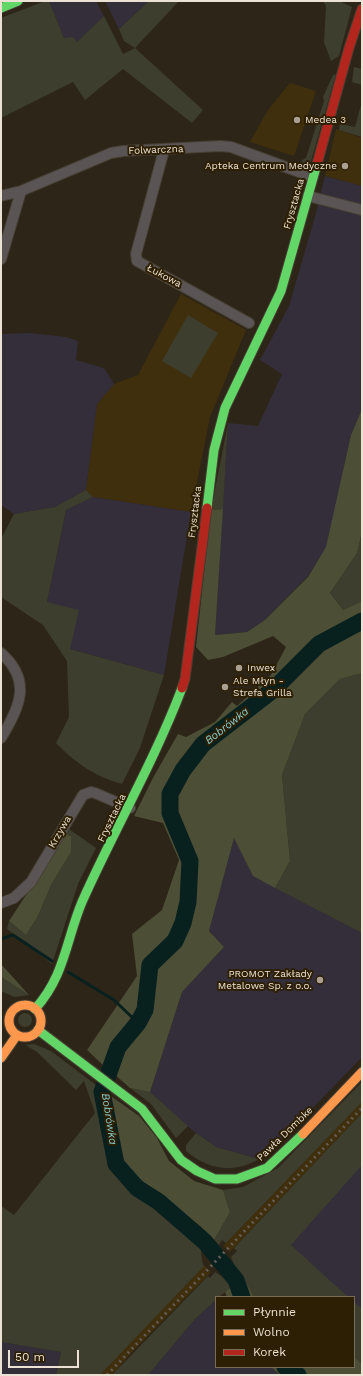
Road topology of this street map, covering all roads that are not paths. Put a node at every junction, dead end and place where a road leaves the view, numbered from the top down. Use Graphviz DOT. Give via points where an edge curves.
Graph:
graph roads {
  1 [pos="18,1"];
  2 [pos="1,8"];
  3 [pos="362,9"];
  4 [pos="164,150"];
  5 [pos="313,177"];
  6 [pos="21,191"];
  7 [pos="1,196"];
  8 [pos="308,196"];
  9 [pos="362,210"];
  10 [pos="1,259"];
  11 [pos="249,323"];
  12 [pos="1,653"];
  13 [pos="1,738"];
  14 [pos="130,808"];
  15 [pos="1,903"];
  16 [pos="35,1009"];
  17 [pos="38,1030"];
  18 [pos="16,1035"];
  19 [pos="1,1058"];
  20 [pos="362,1072"];
  1 -- 2 [label="street"];
  3 -- 5 [label="street, Frysztacka"];
  4 -- 5 [label="street, Folwarczna" via="231,147"];
  4 -- 6 [label="street, Folwarczna" via="123,151 111,154"];
  4 -- 11 [label="street, Łukowa" via="136,254 137,261"];
  5 -- 8 [label="street, Frysztacka"];
  6 -- 7 [label="street, Folwarczna"];
  6 -- 10 [label="street"];
  8 -- 9 [label="street"];
  8 -- 14 [label="street, Frysztacka" via="281,291 225,408 214,450 185,679 168,725"];
  12 -- 13 [label="street" via="16,672 20,694 15,714"];
  14 -- 15 [label="street, Krzywa" via="95,793 83,795 31,882 14,898"];
  14 -- 16 [label="street, Frysztacka" via="82,903 57,978"];
  16 -- 17 [label="street" via="41,1022"];
  16 -- 18 [label="street" via="26,1005 9,1010 8,1022"];
  17 -- 18 [label="street" via="26,1038"];
  17 -- 20 [label="street, Pawła Dombke" via="149,1116 182,1160 196,1171 215,1178 237,1179 267,1168"];
  18 -- 19 [label="street"];
}
